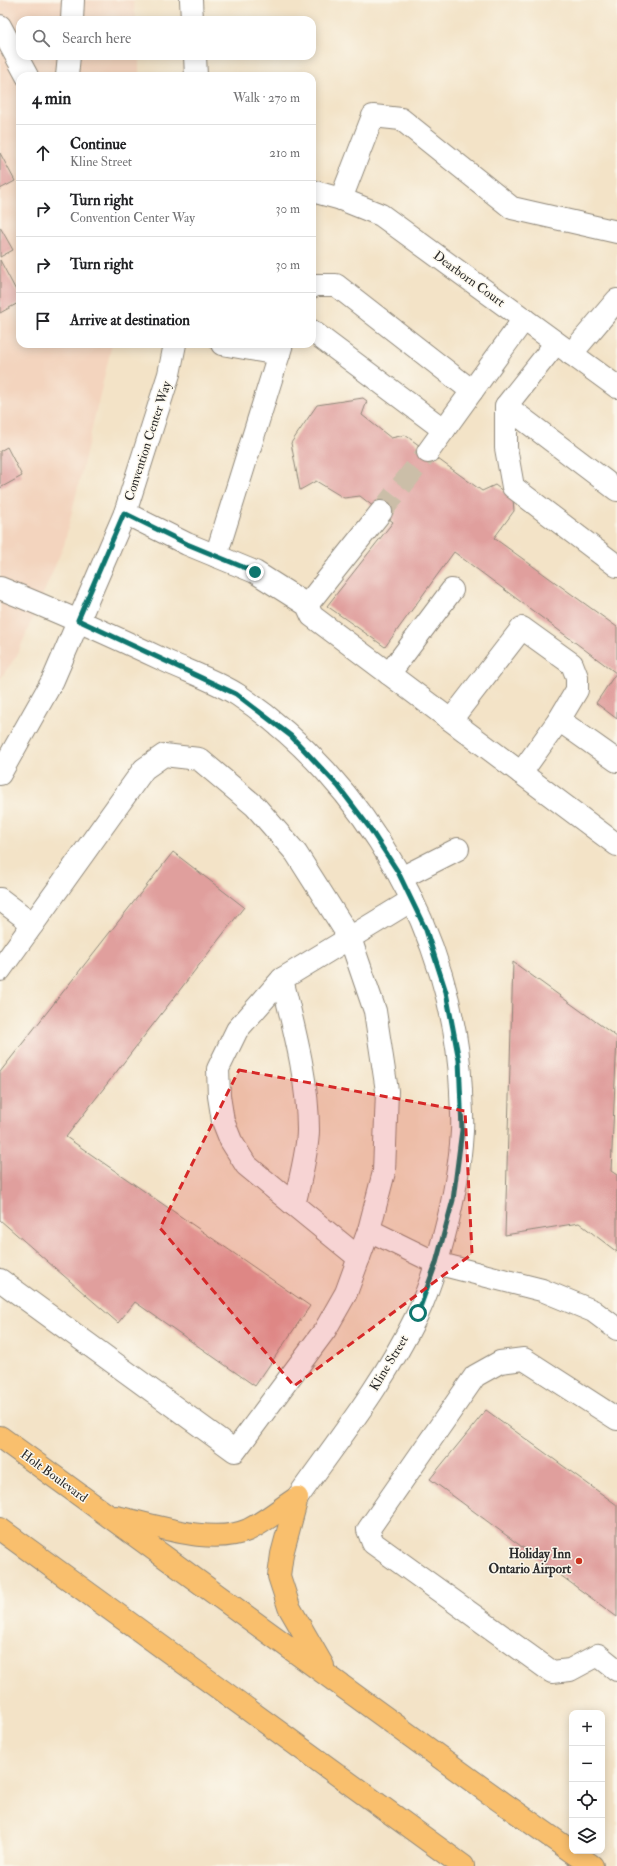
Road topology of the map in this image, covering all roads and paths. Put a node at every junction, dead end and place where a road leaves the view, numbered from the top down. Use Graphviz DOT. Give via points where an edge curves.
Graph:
graph roads {
  1 [pos="73,0"];
  2 [pos="191,0"];
  3 [pos="72,16"];
  4 [pos="192,16"];
  5 [pos="0,26"];
  6 [pos="16,56"];
  7 [pos="18,60"];
  8 [pos="69,60"];
  9 [pos="194,60"];
  10 [pos="25,72"];
  11 [pos="67,72"];
  12 [pos="196,72"];
  13 [pos="316,192"];
  14 [pos="341,198"];
  15 [pos="617,232"];
  16 [pos="316,285"];
  17 [pos="617,300"];
  18 [pos="524,319"];
  19 [pos="316,334"];
  20 [pos="174,348"];
  21 [pos="268,348"];
  22 [pos="564,348"];
  23 [pos="280,349"];
  24 [pos="617,387"];
  25 [pos="472,391"];
  26 [pos="506,406"];
  27 [pos="444,430"];
  28 [pos="428,452"];
  29 [pos="617,490"];
  30 [pos="381,512"];
  31 [pos="124,513"];
  32 [pos="216,556"];
  33 [pos="617,566"];
  34 [pos="0,588"];
  35 [pos="452,590"];
  36 [pos="307,605"];
  37 [pos="78,620"];
  38 [pos="390,674"];
  39 [pos="451,720"];
  40 [pos="559,720"];
  41 [pos="617,761"];
  42 [pos="521,773"];
  43 [pos="0,774"];
  44 [pos="617,845"];
  45 [pos="458,849"];
  46 [pos="401,878"];
  47 [pos="0,899"];
  48 [pos="412,900"];
  49 [pos="33,924"];
  50 [pos="350,938"];
  51 [pos="0,970"];
  52 [pos="282,979"];
  53 [pos="294,1205"];
  54 [pos="369,1230"];
  55 [pos="359,1258"];
  56 [pos="436,1263"];
  57 [pos="0,1280"];
  58 [pos="617,1329"];
  59 [pos="617,1419"];
  60 [pos="0,1436"];
  61 [pos="297,1498"];
  62 [pos="108,1515"];
  63 [pos="0,1529"];
  64 [pos="617,1670"];
  65 [pos="330,1676"];
  66 [pos="463,1866"];
  67 [pos="592,1866"];
  1 -- 3 [label="street"];
  2 -- 4 [label="street"];
  5 -- 6 [label="street"];
  7 -- 10 [label="street"];
  8 -- 11 [label="street"];
  9 -- 12 [label="street"];
  13 -- 14 [label="street, Dearborn Court"];
  14 -- 15 [label="street" via="372,116 401,119 512,208"];
  14 -- 18 [label="street, Dearborn Court" via="381,215"];
  16 -- 25 [label="street" via="336,285"];
  17 -- 22 [label="street"];
  18 -- 22 [label="street, Dearborn Court"];
  18 -- 25 [label="street"];
  19 -- 27 [label="street"];
  20 -- 31 [label="street, Convention Center Way" via="169,374"];
  21 -- 23 [label="street"];
  22 -- 24 [label="street, Dearborn Court"];
  22 -- 26 [label="street"];
  23 -- 32 [label="street"];
  25 -- 27 [label="street"];
  26 -- 29 [label="street"];
  26 -- 33 [label="street" via="506,448 513,487"];
  27 -- 28 [label="street"];
  30 -- 36 [label="street"];
  31 -- 32 [label="street"];
  31 -- 37 [label="street, Convention Center Way"];
  32 -- 36 [label="street" via="255,572"];
  34 -- 37 [label="street, Kline Street"];
  35 -- 38 [label="street"];
  36 -- 38 [label="street" via="312,616"];
  37 -- 43 [label="street, Convention Center Way" via="53,680"];
  37 -- 46 [label="street, Kline Street" via="236,694 291,736 338,786 369,827"];
  38 -- 39 [label="street"];
  39 -- 40 [label="street" via="522,628 572,664 577,677 577,690"];
  39 -- 42 [label="street"];
  40 -- 41 [label="street"];
  40 -- 42 [label="street"];
  42 -- 44 [label="street"];
  45 -- 46 [label="street"];
  46 -- 48 [label="street, Kline Street"];
  47 -- 49 [label="street"];
  48 -- 50 [label="street"];
  48 -- 56 [label="street, Kline Street" via="426,930 446,992 459,1060 462,1130 453,1200"];
  49 -- 50 [label="street" via="144,769 164,754 199,759 256,806 296,853"];
  49 -- 51 [label="street"];
  50 -- 52 [label="street"];
  50 -- 54 [label="street" via="375,1010 387,1091 384,1172"];
  52 -- 53 [label="street" via="304,1076 308,1131"];
  52 -- 53 [label="street" via="238,1030 218,1069 219,1096 223,1121 246,1165"];
  53 -- 55 [label="street"];
  54 -- 55 [label="street"];
  54 -- 56 [label="street"];
  55 -- 57 [label="street" via="346,1293 325,1330 236,1451"];
  56 -- 58 [label="street" via="542,1290 593,1311"];
  56 -- 61 [label="street, Kline Street" via="418,1313 385,1373"];
  59 -- 64 [label="street" via="524,1359 500,1362 475,1376 368,1530 373,1543 552,1672 570,1670 598,1655"];
  60 -- 62 [label="highway, Holt Boulevard"];
  61 -- 62 [label="highway" via="248,1529 227,1536 205,1536"];
  61 -- 65 [label="highway" via="282,1554 279,1576 289,1607"];
  62 -- 65 [label="highway, Holt Boulevard"];
  63 -- 66 [label="highway"];
  65 -- 67 [label="highway, Holt Boulevard"];
}
